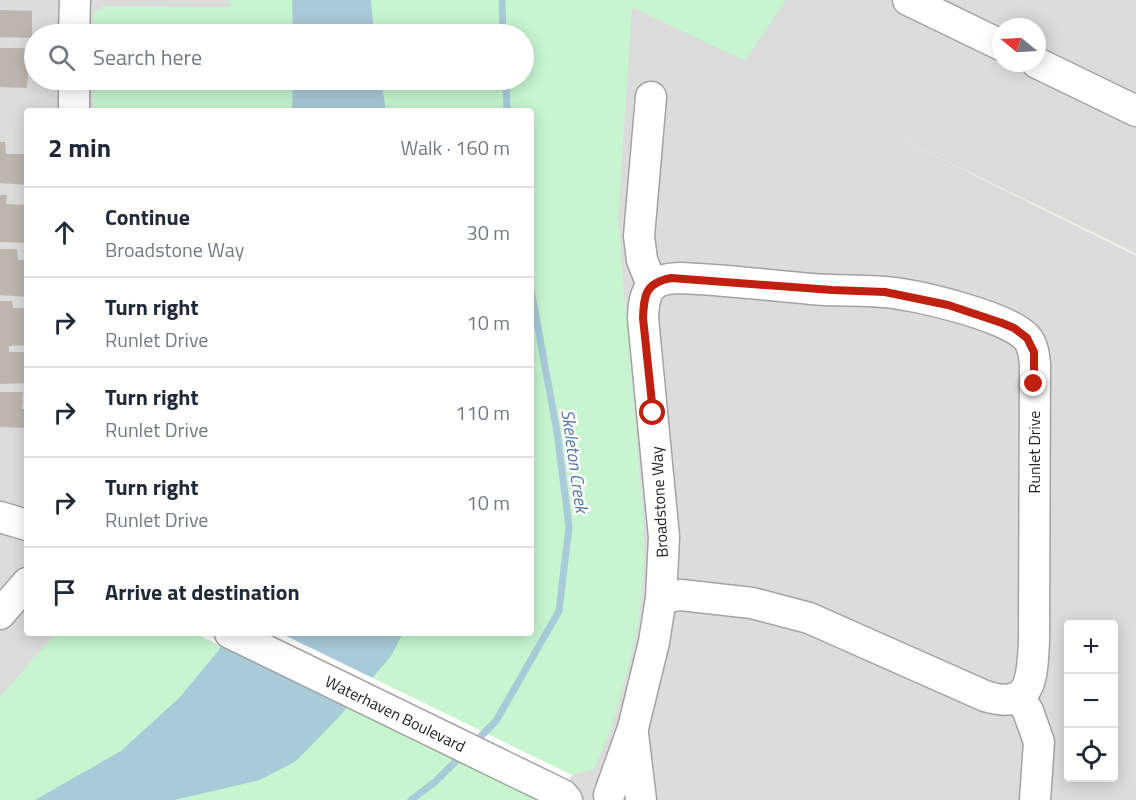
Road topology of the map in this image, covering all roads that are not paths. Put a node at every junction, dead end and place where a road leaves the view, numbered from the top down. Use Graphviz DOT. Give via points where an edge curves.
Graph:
graph roads {
  1 [pos="75,0"];
  2 [pos="908,0"];
  3 [pos="74,24"];
  4 [pos="992,41"];
  5 [pos="1046,67"];
  6 [pos="74,90"];
  7 [pos="651,97"];
  8 [pos="74,108"];
  9 [pos="1136,111"];
  10 [pos="652,285"];
  11 [pos="0,517"];
  12 [pos="24,524"];
  13 [pos="24,586"];
  14 [pos="661,598"];
  15 [pos="0,614"];
  16 [pos="236,636"];
  17 [pos="1019,697"];
  18 [pos="633,728"];
  19 [pos="565,798"];
  20 [pos="604,798"];
  21 [pos="641,800"];
  22 [pos="1035,800"];
  1 -- 3 [label="street"];
  2 -- 4 [label="street"];
  5 -- 9 [label="street"];
  6 -- 8 [label="street"];
  7 -- 10 [label="street" via="639,236 642,260"];
  10 -- 14 [label="street, Broadstone Way" via="646,294 643,318 664,537"];
  10 -- 17 [label="street, Runlet Drive" via="660,280 682,278 885,292 969,311 1014,328 1027,338 1035,364 1034,641 1032,675 1028,688"];
  11 -- 12 [label="street"];
  13 -- 15 [label="street"];
  14 -- 17 [label="street" via="681,595 752,603 809,618 985,696 1005,700"];
  14 -- 18 [label="street, Broadstone Way"];
  16 -- 19 [label="street, Waterhaven Boulevard"];
  17 -- 22 [label="street" via="1039,742"];
  18 -- 20 [label="street, Broadstone Way"];
  18 -- 21 [label="street, Broadstone Way"];
  19 -- 20 [label="street, Waterhaven Boulevard"];
  20 -- 21 [label="street, Waterhaven Boulevard" via="622,793"];
}
